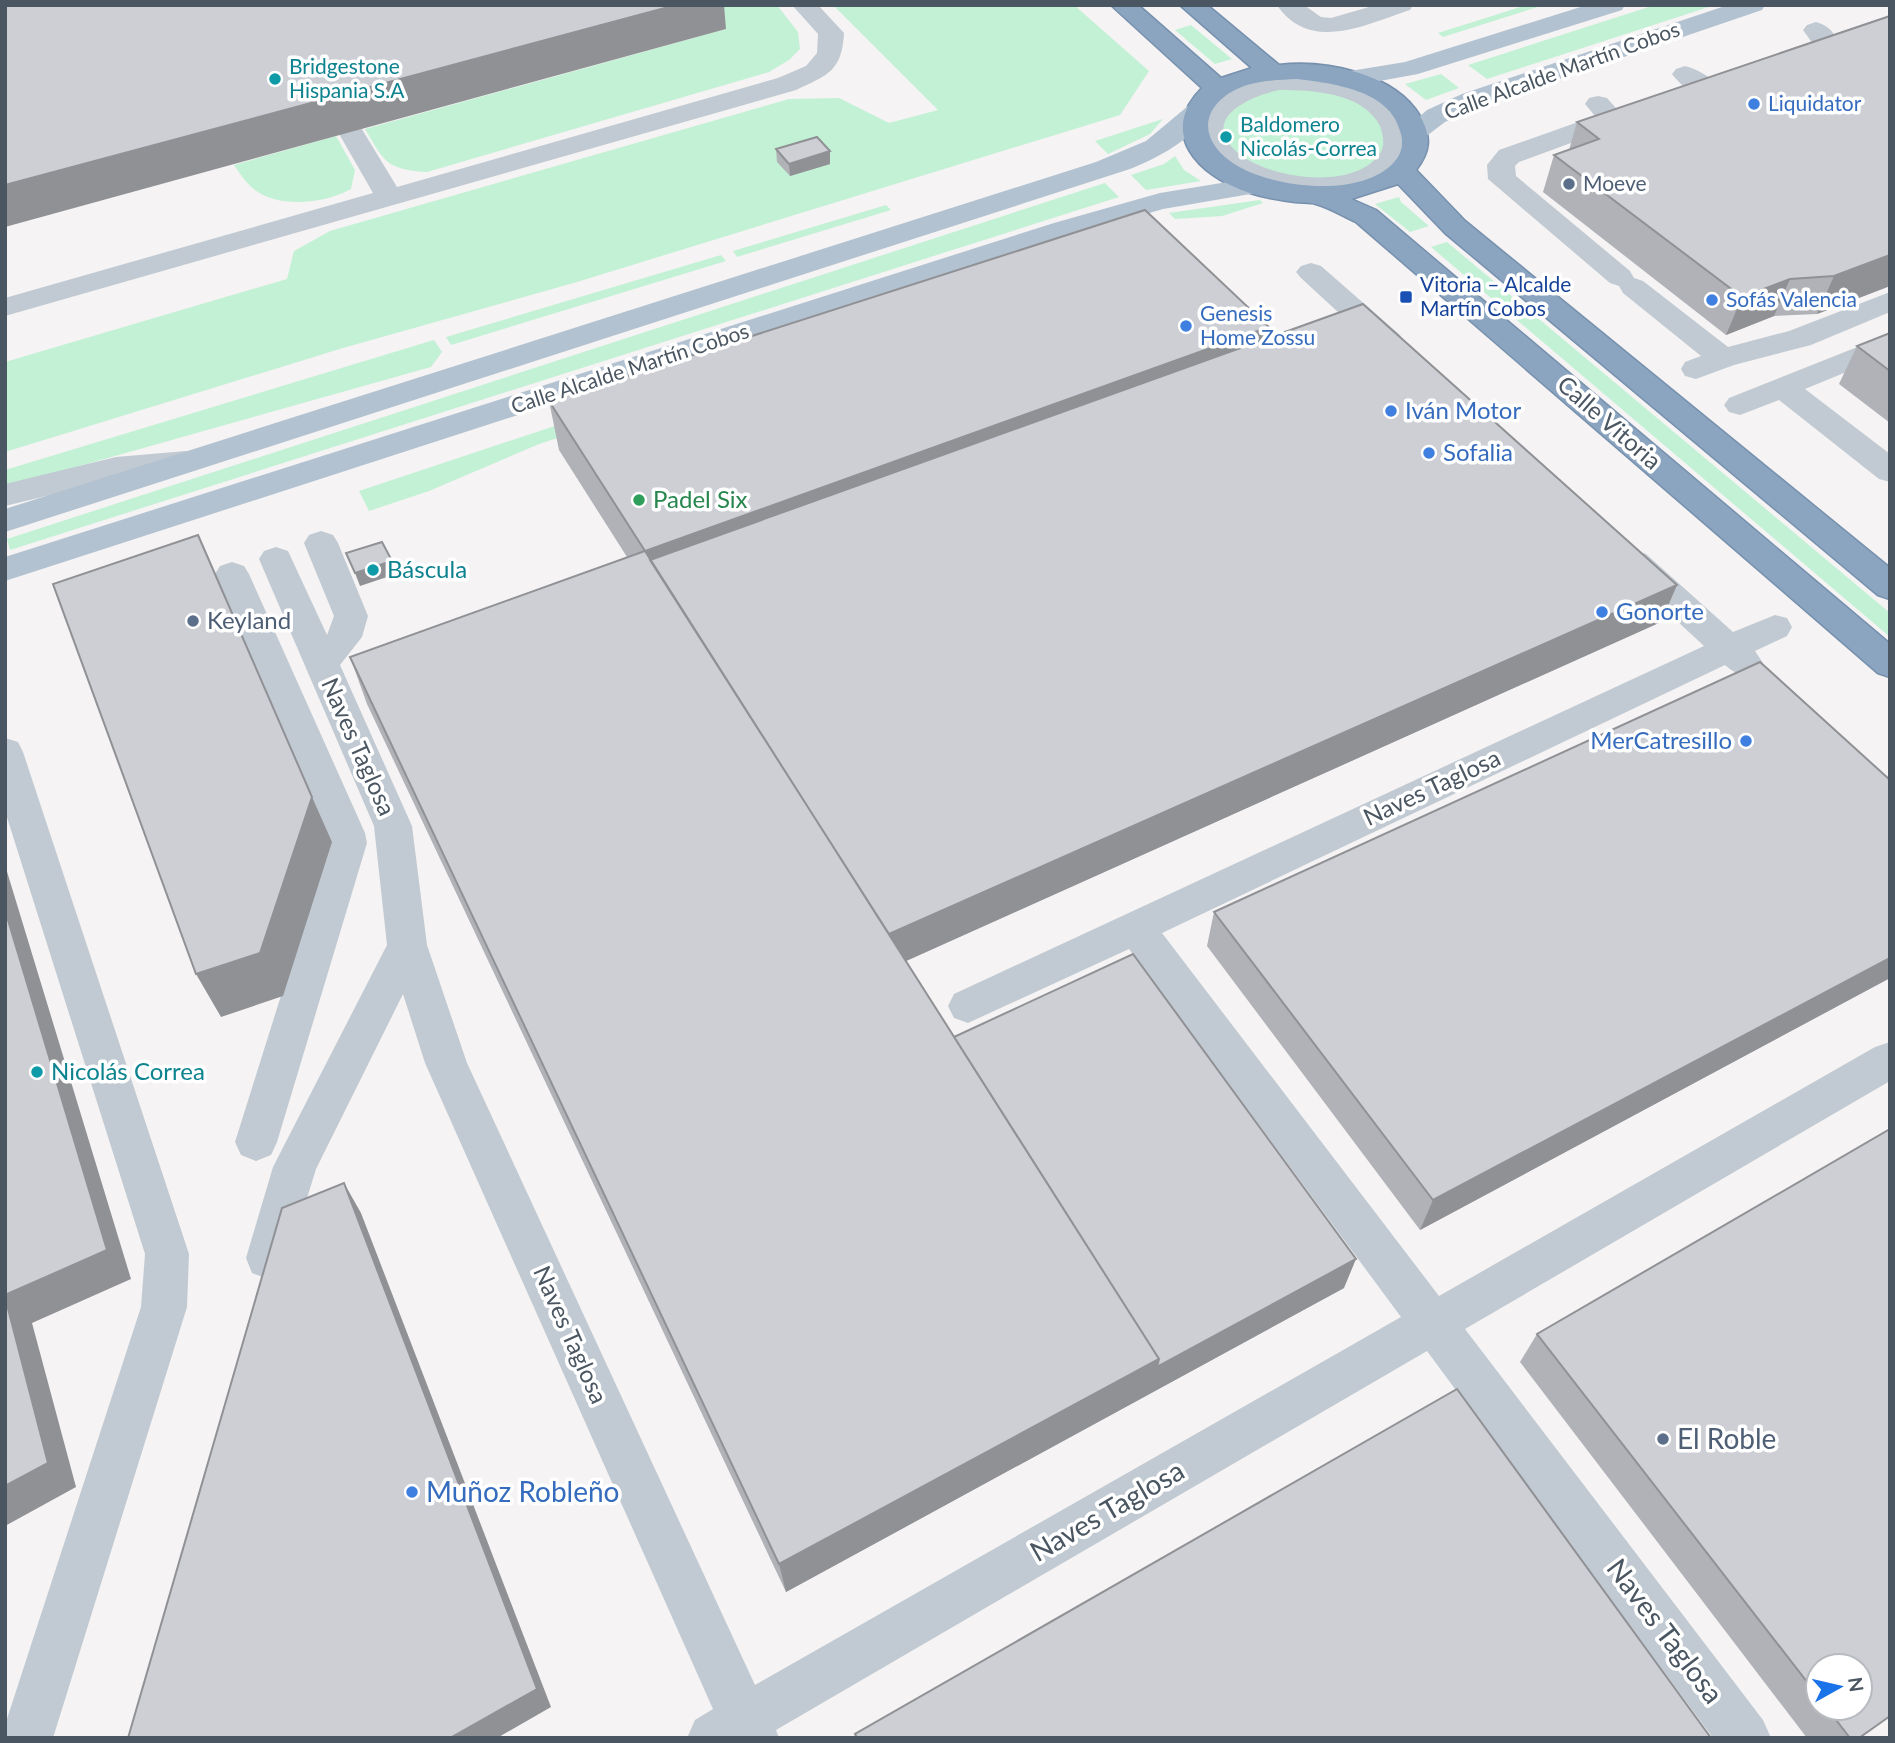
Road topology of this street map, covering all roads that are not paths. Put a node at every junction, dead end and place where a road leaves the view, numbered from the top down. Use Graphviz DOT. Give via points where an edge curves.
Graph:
graph roads {
  1 [pos="804,5"];
  2 [pos="1124,5"];
  3 [pos="1192,5"];
  4 [pos="1289,5"];
  5 [pos="1401,5"];
  6 [pos="1613,5"];
  7 [pos="1753,5"];
  8 [pos="1816,30"];
  9 [pos="1272,72"];
  10 [pos="1764,73"];
  11 [pos="1345,84"];
  12 [pos="1218,89"];
  13 [pos="1598,104"];
  14 [pos="1197,112"];
  15 [pos="351,132"];
  16 [pos="1415,132"];
  17 [pos="1400,170"];
  18 [pos="1258,186"];
  19 [pos="1320,195"];
  20 [pos="389,197"];
  21 [pos="1311,272"];
  22 [pos="1890,301"];
  23 [pos="5,307"];
  24 [pos="1890,343"];
  25 [pos="1413,364"];
  26 [pos="1782,387"];
  27 [pos="1740,404"];
  28 [pos="186,462"];
  29 [pos="1890,471"];
  30 [pos="5,495"];
  31 [pos="5,521"];
  32 [pos="1607,538"];
  33 [pos="321,543"];
  34 [pos="276,559"];
  35 [pos="5,569"];
  36 [pos="232,574"];
  37 [pos="1890,587"];
  38 [pos="1774,627"];
  39 [pos="1729,648"];
  40 [pos="322,663"];
  41 [pos="1890,664"];
  42 [pos="1769,684"];
  43 [pos="5,752"];
  44 [pos="1135,927"];
  45 [pos="407,945"];
  46 [pos="968,1006"];
  47 [pos="1890,1060"];
  48 [pos="256,1142"];
  49 [pos="257,1300"];
  50 [pos="1433,1323"];
  51 [pos="737,1732"];
  52 [pos="27,1738"];
  53 [pos="1745,1738"];
  1 -- 20 [label="street" via="831,33 830,55 815,71 787,84"];
  2 -- 12 [label="highway"];
  3 -- 9 [label="highway"];
  4 -- 5 [label="street" via="1321,25 1336,25"];
  6 -- 11 [label="main road, Calle Alcalde Martín Cobos" via="1409,69"];
  7 -- 16 [label="main road, Calle Alcalde Martín Cobos" via="1471,100"];
  8 -- 10 [label="street" via="1826,47"];
  9 -- 11 [label="highway" via="1322,74"];
  9 -- 12 [label="highway"];
  11 -- 11 [label="street" via="1279,82 1238,93 1214,115 1215,143 1230,160 1270,179 1319,186 1362,177 1391,158 1396,133 1379,108"];
  11 -- 16 [label="highway" via="1379,92 1403,110"];
  12 -- 14 [label="highway"];
  13 -- 22 [label="street" via="1611,116 1608,120 1509,156 1501,165 1502,179 1627,282 1710,363 1800,338"];
  14 -- 18 [label="highway" via="1195,133 1205,153"];
  14 -- 28 [label="main road, Calle Alcalde Martín Cobos" via="1160,146 1119,164"];
  15 -- 20 [label="street"];
  16 -- 17 [label="highway" via="1412,156"];
  17 -- 19 [label="highway" via="1368,187"];
  17 -- 37 [label="highway, Calle Vitoria" via="1455,227"];
  18 -- 19 [label="highway"];
  18 -- 35 [label="main road, Calle Alcalde Martín Cobos" via="1160,201 1063,229"];
  19 -- 41 [label="highway, Calle Vitoria" via="1366,216"];
  20 -- 23 [label="street"];
  21 -- 25 [label="street"];
  24 -- 26 [label="street"];
  26 -- 27 [label="street"];
  26 -- 29 [label="street"];
  28 -- 30 [label="street" via="116,468"];
  28 -- 31 [label="main road, Calle Alcalde Martín Cobos"];
  32 -- 39 [label="street"];
  33 -- 40 [label="street" via="351,616 345,637"];
  34 -- 40 [label="street, Naves Taglosa"];
  36 -- 48 [label="street" via="348,843"];
  38 -- 39 [label="street, Naves Taglosa"];
  39 -- 42 [label="street"];
  39 -- 44 [label="street, Naves Taglosa"];
  40 -- 45 [label="street, Naves Taglosa" via="393,826"];
  43 -- 52 [label="street" via="167,1254 168,1280 164,1307"];
  44 -- 46 [label="street, Naves Taglosa"];
  44 -- 50 [label="street, Naves Taglosa"];
  45 -- 49 [label="street" via="295,1167"];
  45 -- 51 [label="street, Naves Taglosa" via="446,1063"];
  47 -- 50 [label="street, Naves Taglosa"];
  50 -- 51 [label="street, Naves Taglosa"];
  50 -- 53 [label="street, Naves Taglosa"];
}
